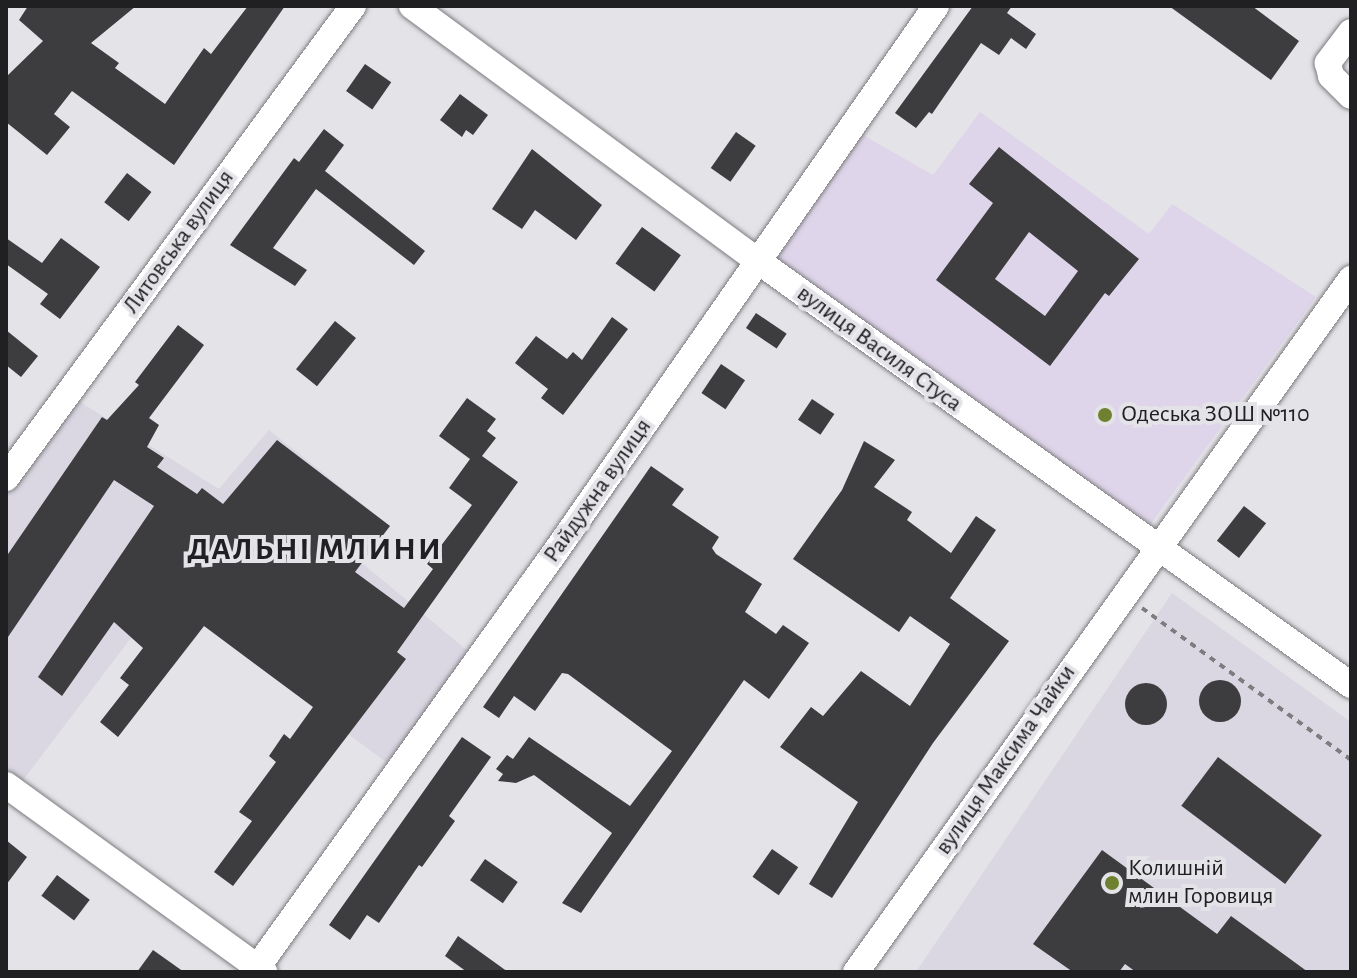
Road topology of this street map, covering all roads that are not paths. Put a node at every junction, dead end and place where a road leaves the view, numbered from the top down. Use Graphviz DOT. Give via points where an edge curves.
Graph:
graph roads {
  1 [pos="353,6"];
  2 [pos="412,6"];
  3 [pos="936,6"];
  4 [pos="1351,32"];
  5 [pos="1351,96"];
  6 [pos="758,261"];
  7 [pos="1351,279"];
  8 [pos="6,478"];
  9 [pos="1157,549"];
  10 [pos="1351,685"];
  11 [pos="6,785"];
  12 [pos="258,970"];
  13 [pos="856,972"];
  1 -- 8 [label="street, Литовська вулиця"];
  2 -- 6 [label="street, вулиця Василя Стуса"];
  3 -- 6 [label="street, Райдужна вулиця"];
  4 -- 5 [label="street" via="1328,63 1331,76"];
  6 -- 9 [label="street, вулиця Василя Стуса"];
  6 -- 12 [label="street, Райдужна вулиця"];
  7 -- 9 [label="street, вулиця Максима Чайки"];
  9 -- 10 [label="street, вулиця Василя Стуса"];
  9 -- 13 [label="street, вулиця Максима Чайки"];
  11 -- 12 [label="street"];
}
